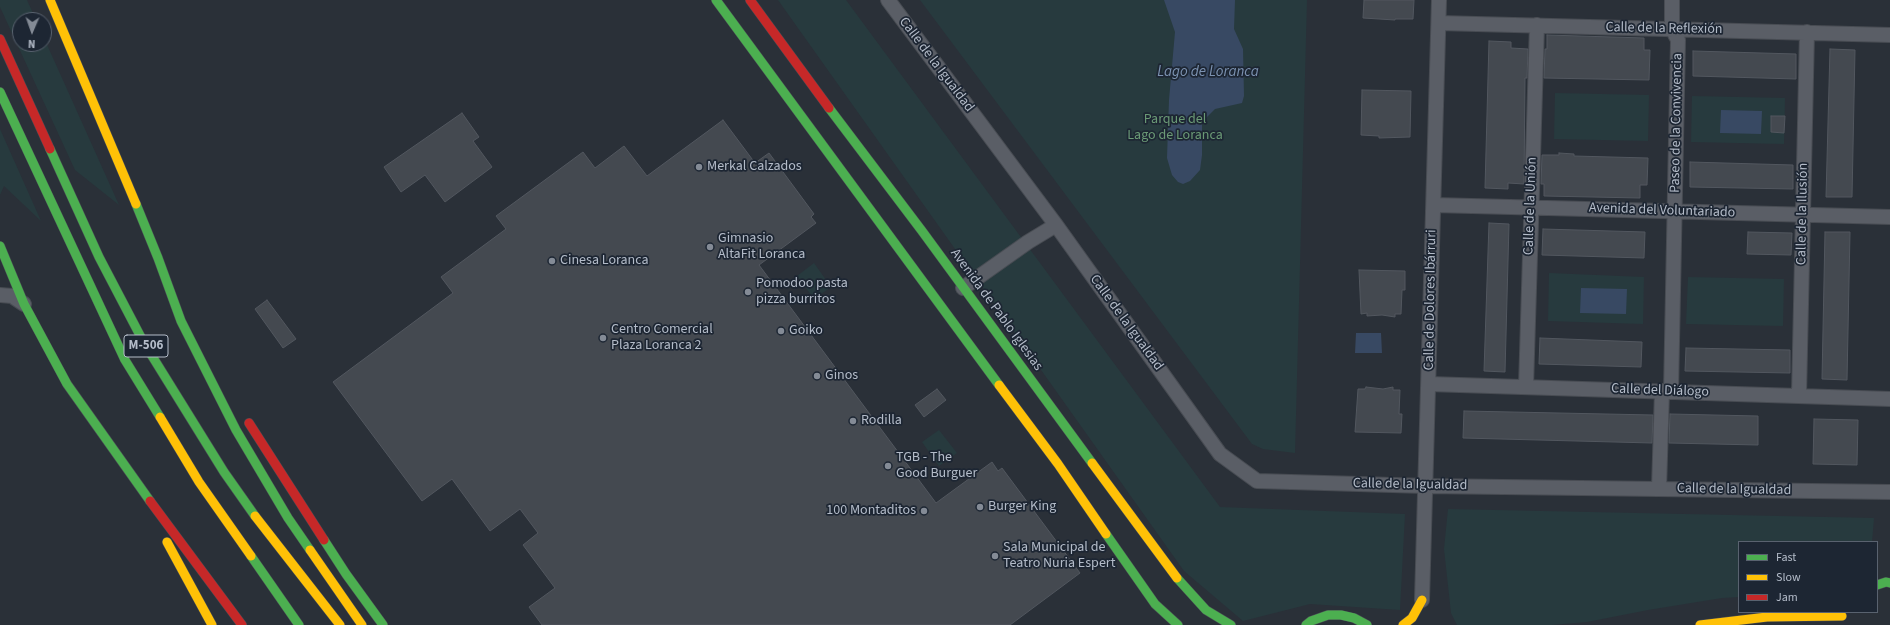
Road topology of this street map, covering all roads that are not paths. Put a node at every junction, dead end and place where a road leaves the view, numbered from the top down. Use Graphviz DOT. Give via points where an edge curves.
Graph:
graph roads {
  1 [pos="45,0"];
  2 [pos="50,0"];
  3 [pos="716,0"];
  4 [pos="750,0"];
  5 [pos="888,0"];
  6 [pos="1439,0"];
  7 [pos="1672,0"];
  8 [pos="1439,23"];
  9 [pos="1537,26"];
  10 [pos="1672,29"];
  11 [pos="1807,32"];
  12 [pos="1890,35"];
  13 [pos="64,36"];
  14 [pos="0,39"];
  15 [pos="0,92"];
  16 [pos="1434,205"];
  17 [pos="1531,207"];
  18 [pos="1675,211"];
  19 [pos="1803,214"];
  20 [pos="1890,217"];
  21 [pos="1056,225"];
  22 [pos="0,246"];
  23 [pos="158,258"];
  24 [pos="963,288"];
  25 [pos="0,295"];
  26 [pos="24,304"];
  27 [pos="1429,384"];
  28 [pos="225,385"];
  29 [pos="1526,387"];
  30 [pos="1666,391"];
  31 [pos="1799,395"];
  32 [pos="1890,399"];
  33 [pos="242,412"];
  34 [pos="124,466"];
  35 [pos="1426,486"];
  36 [pos="1659,489"];
  37 [pos="1890,492"];
  38 [pos="1890,583"];
  39 [pos="1878,585"];
  40 [pos="1422,600"];
  41 [pos="1843,614"];
  42 [pos="1422,619"];
  43 [pos="212,625"];
  44 [pos="242,625"];
  45 [pos="299,625"];
  46 [pos="340,625"];
  47 [pos="362,625"];
  48 [pos="383,625"];
  49 [pos="1178,625"];
  50 [pos="1231,625"];
  51 [pos="1306,625"];
  52 [pos="1367,625"];
  53 [pos="1403,625"];
  54 [pos="1700,625"];
  55 [pos="1840,625"];
  1 -- 13 [label="main road"];
  2 -- 13 [label="main road"];
  3 -- 49 [label="main road" via="1058,464 1155,604"];
  4 -- 24 [label="main road, Avenida de Pablo Iglesias"];
  5 -- 21 [label="street, Calle de la Igualdad"];
  6 -- 8 [label="street, Calle de Dolores Ibárruri"];
  7 -- 10 [label="street, Paseo de la Convivencia"];
  8 -- 9 [label="street, Calle de la Reflexión"];
  8 -- 16 [label="street, Calle de Dolores Ibárruri"];
  9 -- 10 [label="street, Calle de la Reflexión"];
  9 -- 17 [label="street, Calle de la Unión"];
  10 -- 11 [label="street, Calle de la Reflexión"];
  10 -- 18 [label="street, Paseo de la Convivencia" via="1678,40"];
  11 -- 12 [label="street, Calle de la Reflexión"];
  11 -- 19 [label="street, Calle de la Ilusión"];
  13 -- 23 [label="main road"];
  14 -- 46 [label="main road, M-506" via="99,257 144,343 224,472 267,533"];
  15 -- 45 [label="main road, M-506" via="125,360 199,482"];
  16 -- 17 [label="street, Avenida del Voluntariado"];
  16 -- 27 [label="street, Calle de Dolores Ibárruri"];
  17 -- 18 [label="street, Avenida del Voluntariado"];
  17 -- 29 [label="street, Calle de la Unión"];
  18 -- 19 [label="street, Avenida del Voluntariado"];
  18 -- 30 [label="street, Paseo de la Convivencia"];
  19 -- 20 [label="street, Avenida del Voluntariado"];
  19 -- 31 [label="street, Calle de la Ilusión"];
  21 -- 24 [label="street"];
  21 -- 35 [label="street, Calle de la Igualdad" via="1220,454 1257,481"];
  22 -- 26 [label="main road"];
  23 -- 28 [label="main road"];
  23 -- 47 [label="main road" via="181,321 236,430 288,518"];
  24 -- 50 [label="main road, Avenida de Pablo Iglesias" via="1174,575 1206,610"];
  25 -- 26 [label="street" via="12,296"];
  26 -- 34 [label="main road" via="67,384"];
  27 -- 29 [label="street, Calle del Diálogo"];
  27 -- 35 [label="street, Calle de Dolores Ibárruri"];
  29 -- 30 [label="street, Calle del Diálogo"];
  30 -- 31 [label="street, Calle del Diálogo"];
  30 -- 36 [label="street, Paseo de la Convivencia"];
  31 -- 32 [label="street, Calle del Diálogo"];
  33 -- 48 [label="main road" via="346,574"];
  34 -- 43 [label="main road"];
  34 -- 44 [label="main road"];
  35 -- 36 [label="street, Calle de la Igualdad"];
  35 -- 40 [label="street, Calle de Dolores Ibárruri"];
  36 -- 37 [label="street, Calle de la Igualdad"];
  38 -- 39 [label="main road"];
  40 -- 42 [label="main road, Calle de Dolores Ibárruri"];
  40 -- 53 [label="main road, Calle de Dolores Ibárruri" via="1412,618"];
  41 -- 54 [label="main road" via="1767,617"];
  41 -- 55 [label="main road"];
  51 -- 52 [label="main road" via="1328,615 1342,615"];
}
